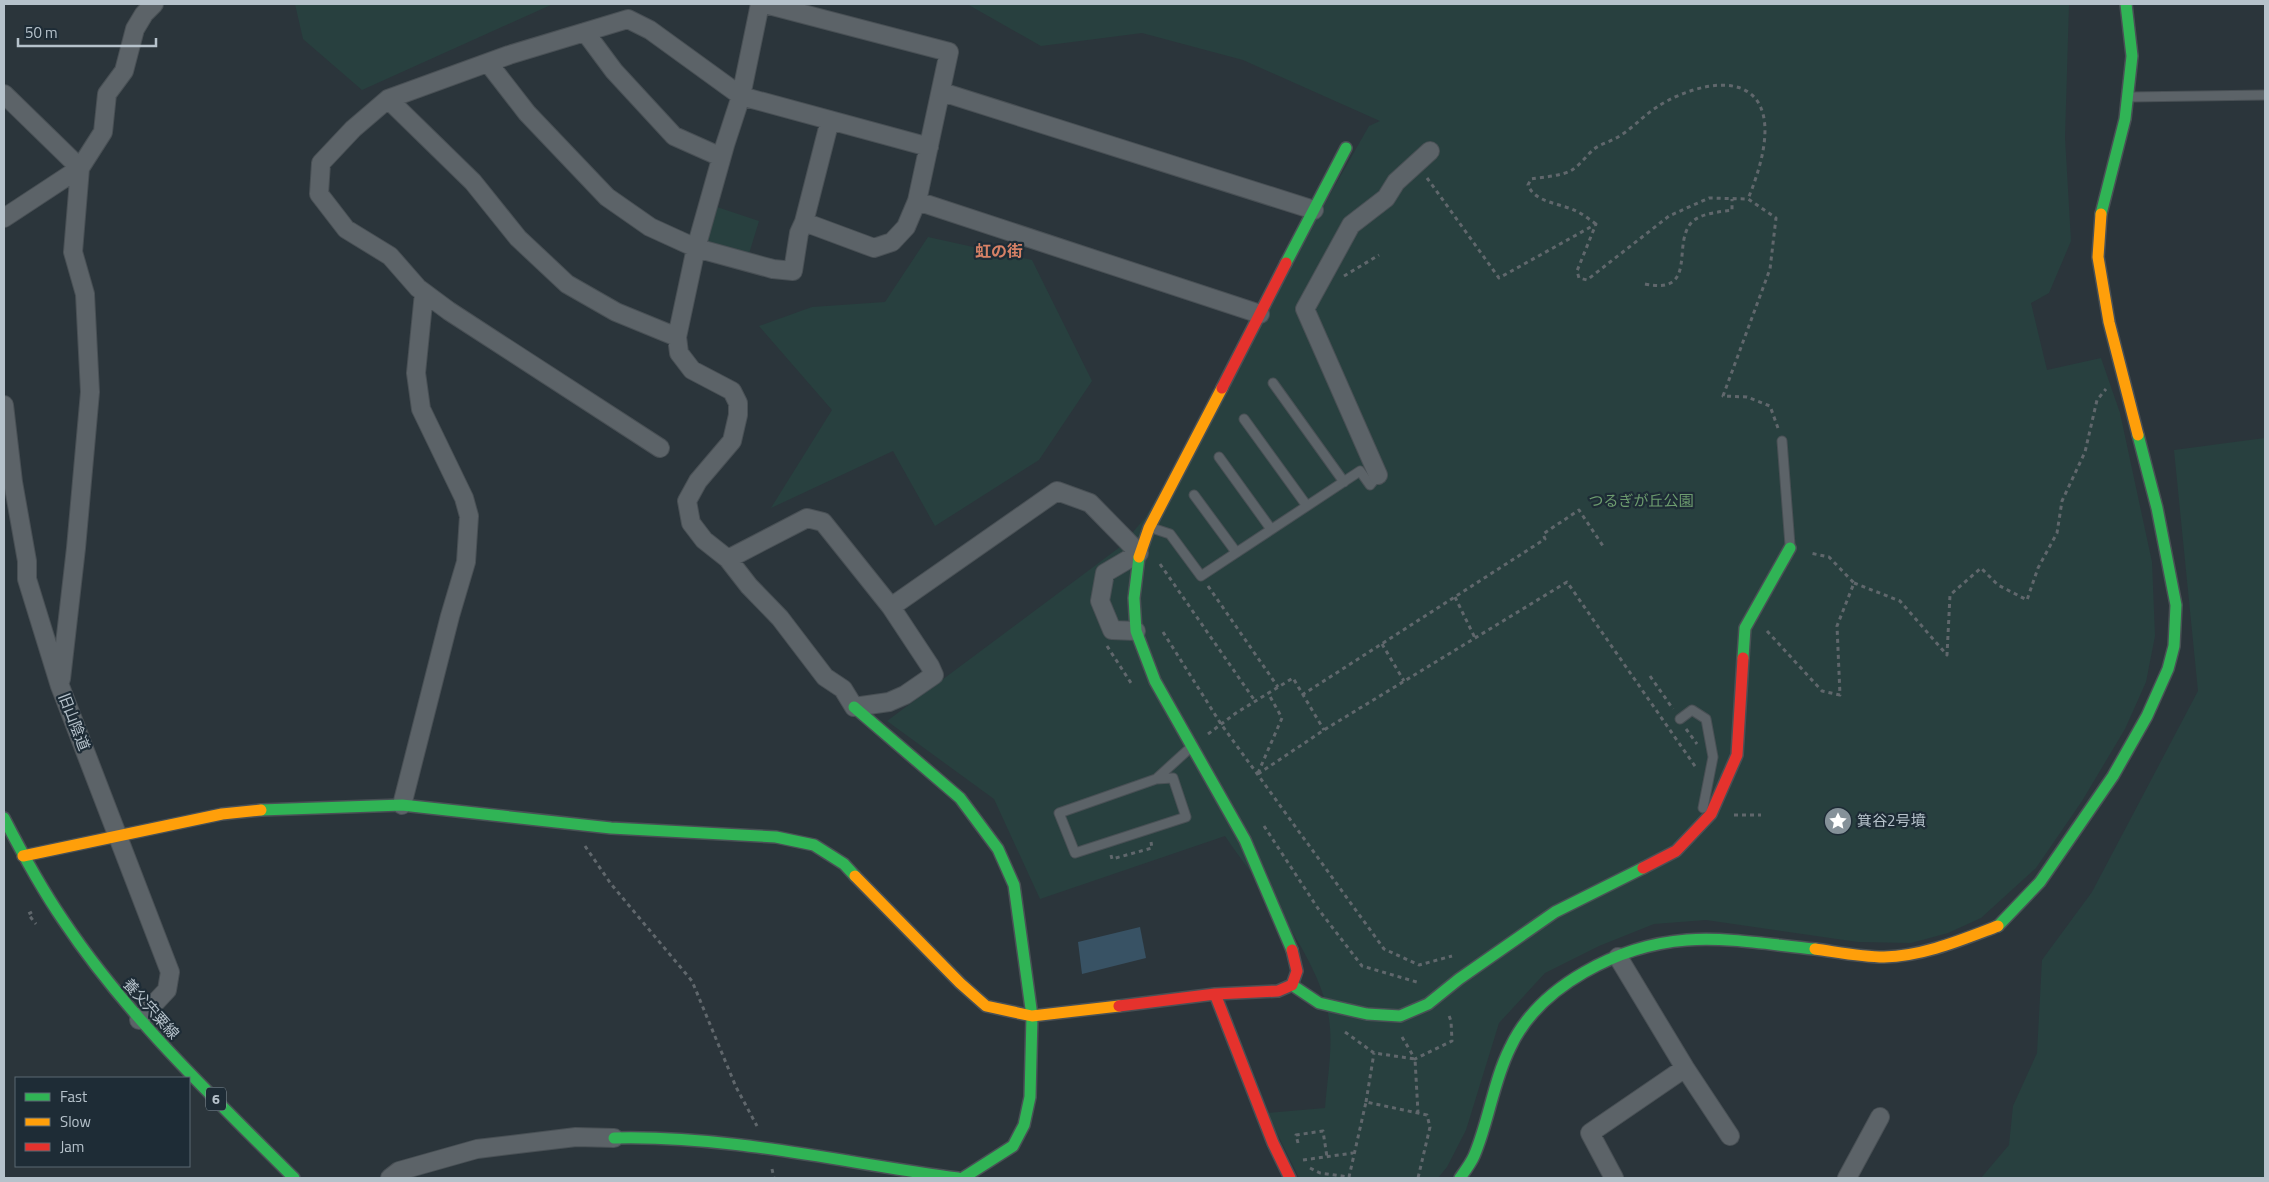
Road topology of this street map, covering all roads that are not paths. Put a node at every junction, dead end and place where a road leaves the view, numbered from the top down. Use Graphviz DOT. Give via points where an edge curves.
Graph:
graph roads {
  1 [pos="154,4"];
  2 [pos="760,4"];
  3 [pos="765,4"];
  4 [pos="2126,4"];
  5 [pos="585,32"];
  6 [pos="489,64"];
  7 [pos="942,92"];
  8 [pos="4,94"];
  9 [pos="2265,95"];
  10 [pos="741,96"];
  11 [pos="2127,97"];
  12 [pos="388,99"];
  13 [pos="830,120"];
  14 [pos="929,147"];
  15 [pos="1346,148"];
  16 [pos="1430,151"];
  17 [pos="721,157"];
  18 [pos="80,168"];
  19 [pos="917,201"];
  20 [pos="1314,210"];
  21 [pos="4,218"];
  22 [pos="804,222"];
  23 [pos="696,248"];
  24 [pos="424,293"];
  25 [pos="1260,314"];
  26 [pos="677,337"];
  27 [pos="1273,383"];
  28 [pos="4,405"];
  29 [pos="1244,419"];
  30 [pos="1782,441"];
  31 [pos="660,448"];
  32 [pos="1219,457"];
  33 [pos="1378,475"];
  34 [pos="1344,482"];
  35 [pos="1194,495"];
  36 [pos="1306,506"];
  37 [pos="1149,528"];
  38 [pos="1271,529"];
  39 [pos="1142,547"];
  40 [pos="1790,548"];
  41 [pos="1236,552"];
  42 [pos="728,559"];
  43 [pos="891,607"];
  44 [pos="1136,631"];
  45 [pos="60,686"];
  46 [pos="854,708"];
  47 [pos="1680,719"];
  48 [pos="1192,746"];
  49 [pos="1156,779"];
  50 [pos="402,805"];
  51 [pos="4,818"];
  52 [pos="1700,826"];
  53 [pos="118,835"];
  54 [pos="4,842"];
  55 [pos="18,858"];
  56 [pos="1618,957"];
  57 [pos="1292,984"];
  58 [pos="1215,994"];
  59 [pos="1032,1016"];
  60 [pos="139,1020"];
  61 [pos="1685,1068"];
  62 [pos="1880,1117"];
  63 [pos="1730,1136"];
  64 [pos="614,1138"];
  65 [pos="294,1178"];
  66 [pos="390,1178"];
  67 [pos="958,1178"];
  68 [pos="963,1178"];
  69 [pos="1290,1178"];
  70 [pos="1460,1178"];
  71 [pos="1614,1178"];
  72 [pos="1847,1178"];
  1 -- 18 [label="street" via="135,29 124,71 107,94 104,132"];
  2 -- 10 [label="street"];
  3 -- 7 [label="street" via="949,52"];
  4 -- 11 [label="street" via="2132,56"];
  5 -- 6 [label="street"];
  5 -- 10 [label="street" via="628,19 650,30"];
  5 -- 17 [label="street" via="614,71 674,136"];
  6 -- 12 [label="street"];
  6 -- 23 [label="street" via="527,112 607,197 650,226"];
  7 -- 14 [label="street"];
  7 -- 20 [label="street"];
  8 -- 18 [label="street"];
  9 -- 11 [label="lane"];
  10 -- 13 [label="street"];
  10 -- 17 [label="street"];
  11 -- 56 [label="street" via="2125,119 2102,205 2098,257 2109,322 2157,508 2176,605 2174,646 2168,668 2147,716 2113,776 2040,882 2000,925 1942,947 1882,957 1730,940 1686,940 1646,946"];
  12 -- 24 [label="street" via="321,163 319,194 346,229 390,256"];
  12 -- 26 [label="street" via="473,182 518,238 567,284 616,312"];
  13 -- 14 [label="street"];
  13 -- 22 [label="street"];
  14 -- 19 [label="street"];
  15 -- 20 [label="street"];
  16 -- 33 [label="street" via="1396,182 1386,198 1351,225 1305,308"];
  17 -- 23 [label="street"];
  18 -- 21 [label="street"];
  18 -- 45 [label="street" via="73,252 85,294 90,392"];
  19 -- 22 [label="street" via="906,227 892,242 874,248"];
  19 -- 25 [label="street"];
  20 -- 25 [label="street"];
  22 -- 23 [label="street" via="793,271 773,269"];
  23 -- 26 [label="street"];
  24 -- 31 [label="street"];
  24 -- 50 [label="street" via="416,374 421,408 464,498 469,516 466,562"];
  25 -- 37 [label="street"];
  26 -- 42 [label="street" via="679,353 692,370 732,391 738,403 732,441 698,481 687,501 691,523 704,540"];
  27 -- 34 [label="lane"];
  28 -- 45 [label="street, 旧山陰道" via="27,579"];
  29 -- 36 [label="lane"];
  30 -- 40 [label="lane"];
  32 -- 38 [label="lane"];
  33 -- 34 [label="lane" via="1370,485 1360,471"];
  34 -- 36 [label="lane"];
  35 -- 41 [label="lane"];
  36 -- 38 [label="lane"];
  37 -- 39 [label="street"];
  37 -- 41 [label="lane" via="1170,534 1201,576"];
  38 -- 41 [label="lane"];
  39 -- 43 [label="street" via="1090,503 1057,491"];
  39 -- 44 [label="street" via="1134,598"];
  39 -- 44 [label="street" via="1106,573 1100,601 1112,630"];
  40 -- 52 [label="street" via="1745,628 1737,755 1722,794"];
  42 -- 43 [label="street" via="807,518 823,522"];
  42 -- 46 [label="street" via="780,618 825,677 843,689"];
  43 -- 46 [label="street" via="934,675 889,702"];
  44 -- 48 [label="street" via="1155,681"];
  45 -- 53 [label="street, 旧山陰道"];
  46 -- 59 [label="street" via="960,798 998,849 1014,885"];
  47 -- 52 [label="lane" via="1692,710 1706,719 1713,757"];
  48 -- 49 [label="lane"];
  48 -- 57 [label="street" via="1245,840 1275,906 1297,971"];
  49 -- 49 [label="lane" via="1059,813 1075,853 1186,817 1173,778"];
  50 -- 53 [label="street" via="222,814"];
  50 -- 59 [label="street" via="570,824 776,837 814,845 844,864 986,1006"];
  51 -- 55 [label="street, 6"];
  52 -- 57 [label="street" via="1676,851 1555,912 1428,1004 1400,1016 1367,1014 1319,1003"];
  53 -- 55 [label="street"];
  53 -- 60 [label="street, 旧山陰道" via="170,976 164,996"];
  54 -- 55 [label="street, 6"];
  55 -- 60 [label="street, 養父宍粟線 / 6" via="63,923"];
  56 -- 61 [label="street"];
  56 -- 70 [label="street" via="1558,990 1531,1016 1510,1047 1474,1156"];
  57 -- 58 [label="street" via="1278,991"];
  58 -- 59 [label="street"];
  58 -- 69 [label="street" via="1272,1143"];
  59 -- 68 [label="street" via="1030,1097 1024,1125 1013,1146"];
  60 -- 65 [label="street, 養父宍粟線 / 6"];
  61 -- 63 [label="street"];
  61 -- 71 [label="street" via="1590,1133"];
  62 -- 72 [label="street"];
  64 -- 66 [label="street" via="576,1137 477,1149 399,1171"];
  64 -- 67 [label="street" via="650,1137 768,1148 874,1168"];
}
